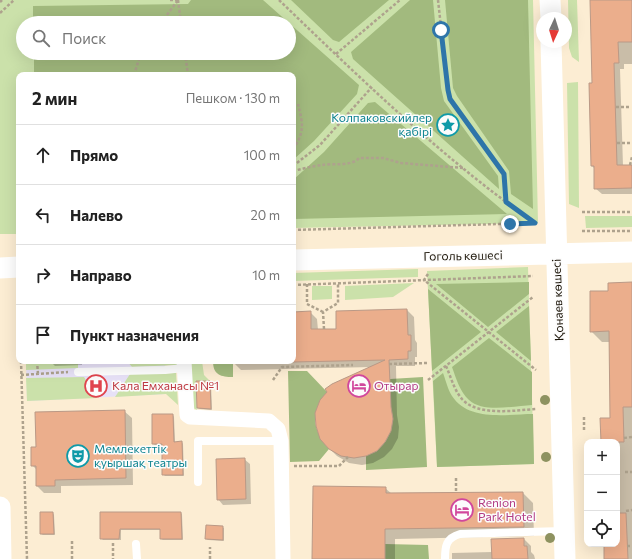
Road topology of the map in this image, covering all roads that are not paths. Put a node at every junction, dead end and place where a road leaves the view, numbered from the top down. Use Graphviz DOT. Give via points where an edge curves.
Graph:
graph roads {
  1 [pos="550,0"];
  2 [pos="551,12"];
  3 [pos="551,48"];
  4 [pos="632,252"];
  5 [pos="557,253"];
  6 [pos="296,260"];
  7 [pos="16,267"];
  8 [pos="0,268"];
  9 [pos="184,365"];
  10 [pos="78,372"];
  11 [pos="281,441"];
  12 [pos="198,482"];
  13 [pos="0,507"];
  14 [pos="564,531"];
  15 [pos="136,544"];
  16 [pos="1,559"];
  17 [pos="137,559"];
  18 [pos="284,559"];
  19 [pos="445,559"];
  20 [pos="565,559"];
  1 -- 2 [label="street"];
  3 -- 5 [label="street, Қонаев көшесі"];
  4 -- 5 [label="street, Гоголь көшесі"];
  5 -- 6 [label="street, Гоголь көшесі"];
  5 -- 14 [label="street, Қонаев көшесі"];
  7 -- 8 [label="street"];
  9 -- 10 [label="lane" via="165,370"];
  9 -- 11 [label="street" via="187,415 269,421 278,429"];
  11 -- 12 [label="lane" via="198,441"];
  11 -- 18 [label="street"];
  13 -- 16 [label="street"];
  14 -- 19 [label="lane" via="460,534 453,536 447,543"];
  14 -- 20 [label="street, Қонаев көшесі"];
  15 -- 17 [label="lane"];
}
